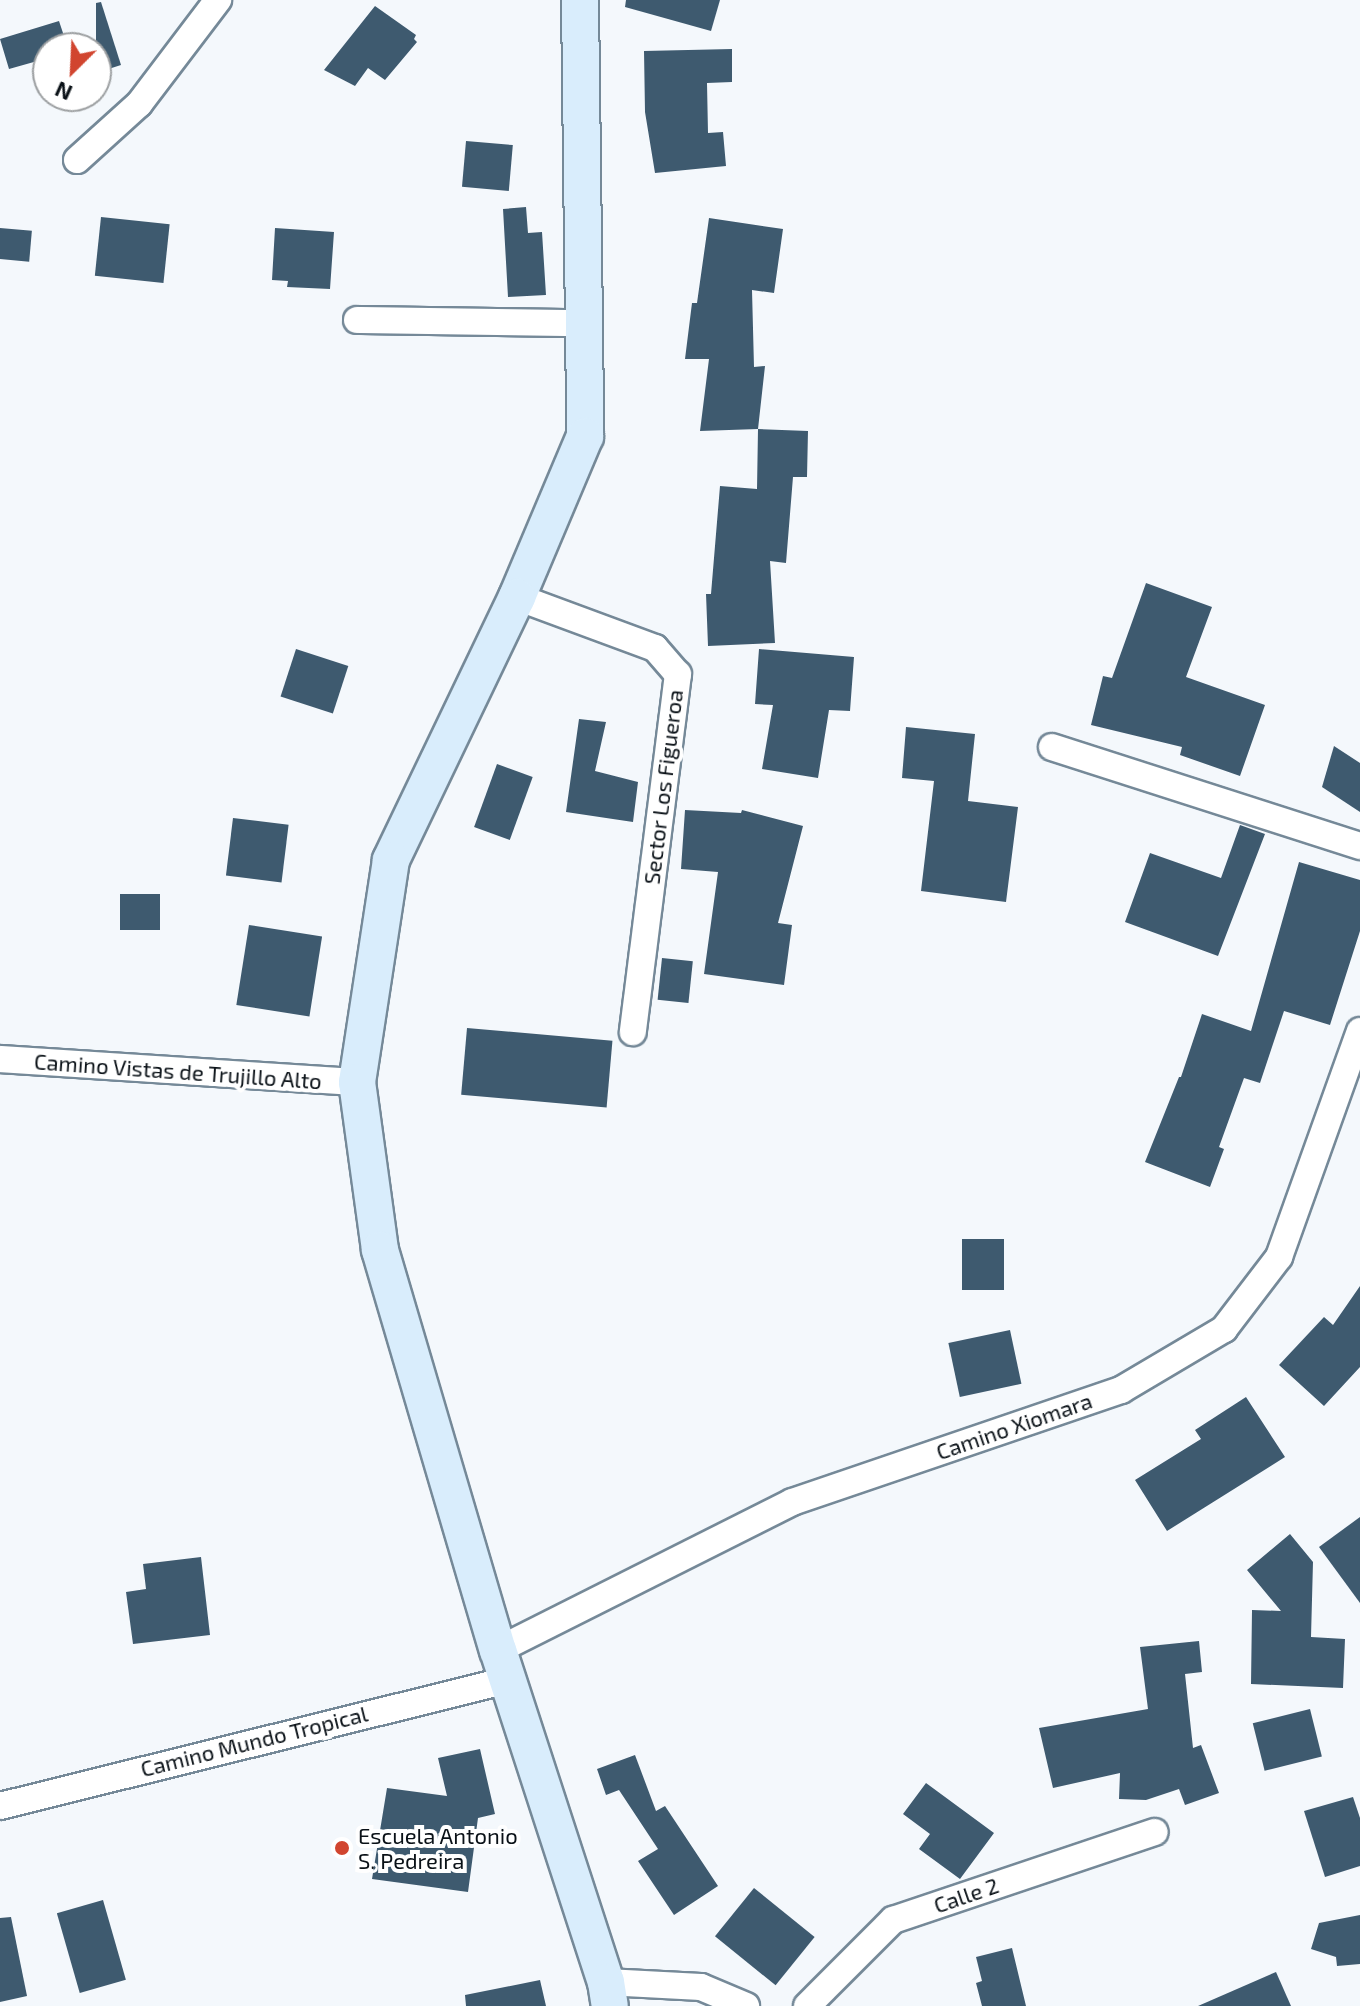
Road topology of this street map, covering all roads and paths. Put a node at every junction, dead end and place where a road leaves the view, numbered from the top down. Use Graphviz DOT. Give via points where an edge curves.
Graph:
graph roads {
  1 [pos="218,0"];
  2 [pos="580,0"];
  3 [pos="77,160"];
  4 [pos="357,320"];
  5 [pos="586,323"];
  6 [pos="517,597"];
  7 [pos="1052,747"];
  8 [pos="1360,846"];
  9 [pos="1360,1031"];
  10 [pos="633,1032"];
  11 [pos="0,1059"];
  12 [pos="357,1082"];
  13 [pos="503,1665"];
  14 [pos="0,1806"];
  15 [pos="1155,1832"];
  16 [pos="608,1994"];
  17 [pos="746,2006"];
  18 [pos="807,2006"];
  1 -- 3 [label="street" via="139,104"];
  2 -- 5 [label="street"];
  4 -- 5 [label="street"];
  5 -- 6 [label="street" via="585,436"];
  6 -- 10 [label="street, Sector Los Figueroa" via="655,648 678,674"];
  6 -- 12 [label="street" via="391,860"];
  7 -- 8 [label="street"];
  9 -- 13 [label="street, Camino Xiomara" via="1279,1257 1224,1329 1121,1390 792,1502"];
  11 -- 12 [label="street, Camino Vistas de Trujillo Alto"];
  12 -- 13 [label="street" via="380,1250"];
  13 -- 14 [label="street, Camino Mundo Tropical"];
  13 -- 16 [label="street"];
  15 -- 18 [label="street, Calle 2" via="893,1920"];
  16 -- 17 [label="street" via="701,1987"];
}
